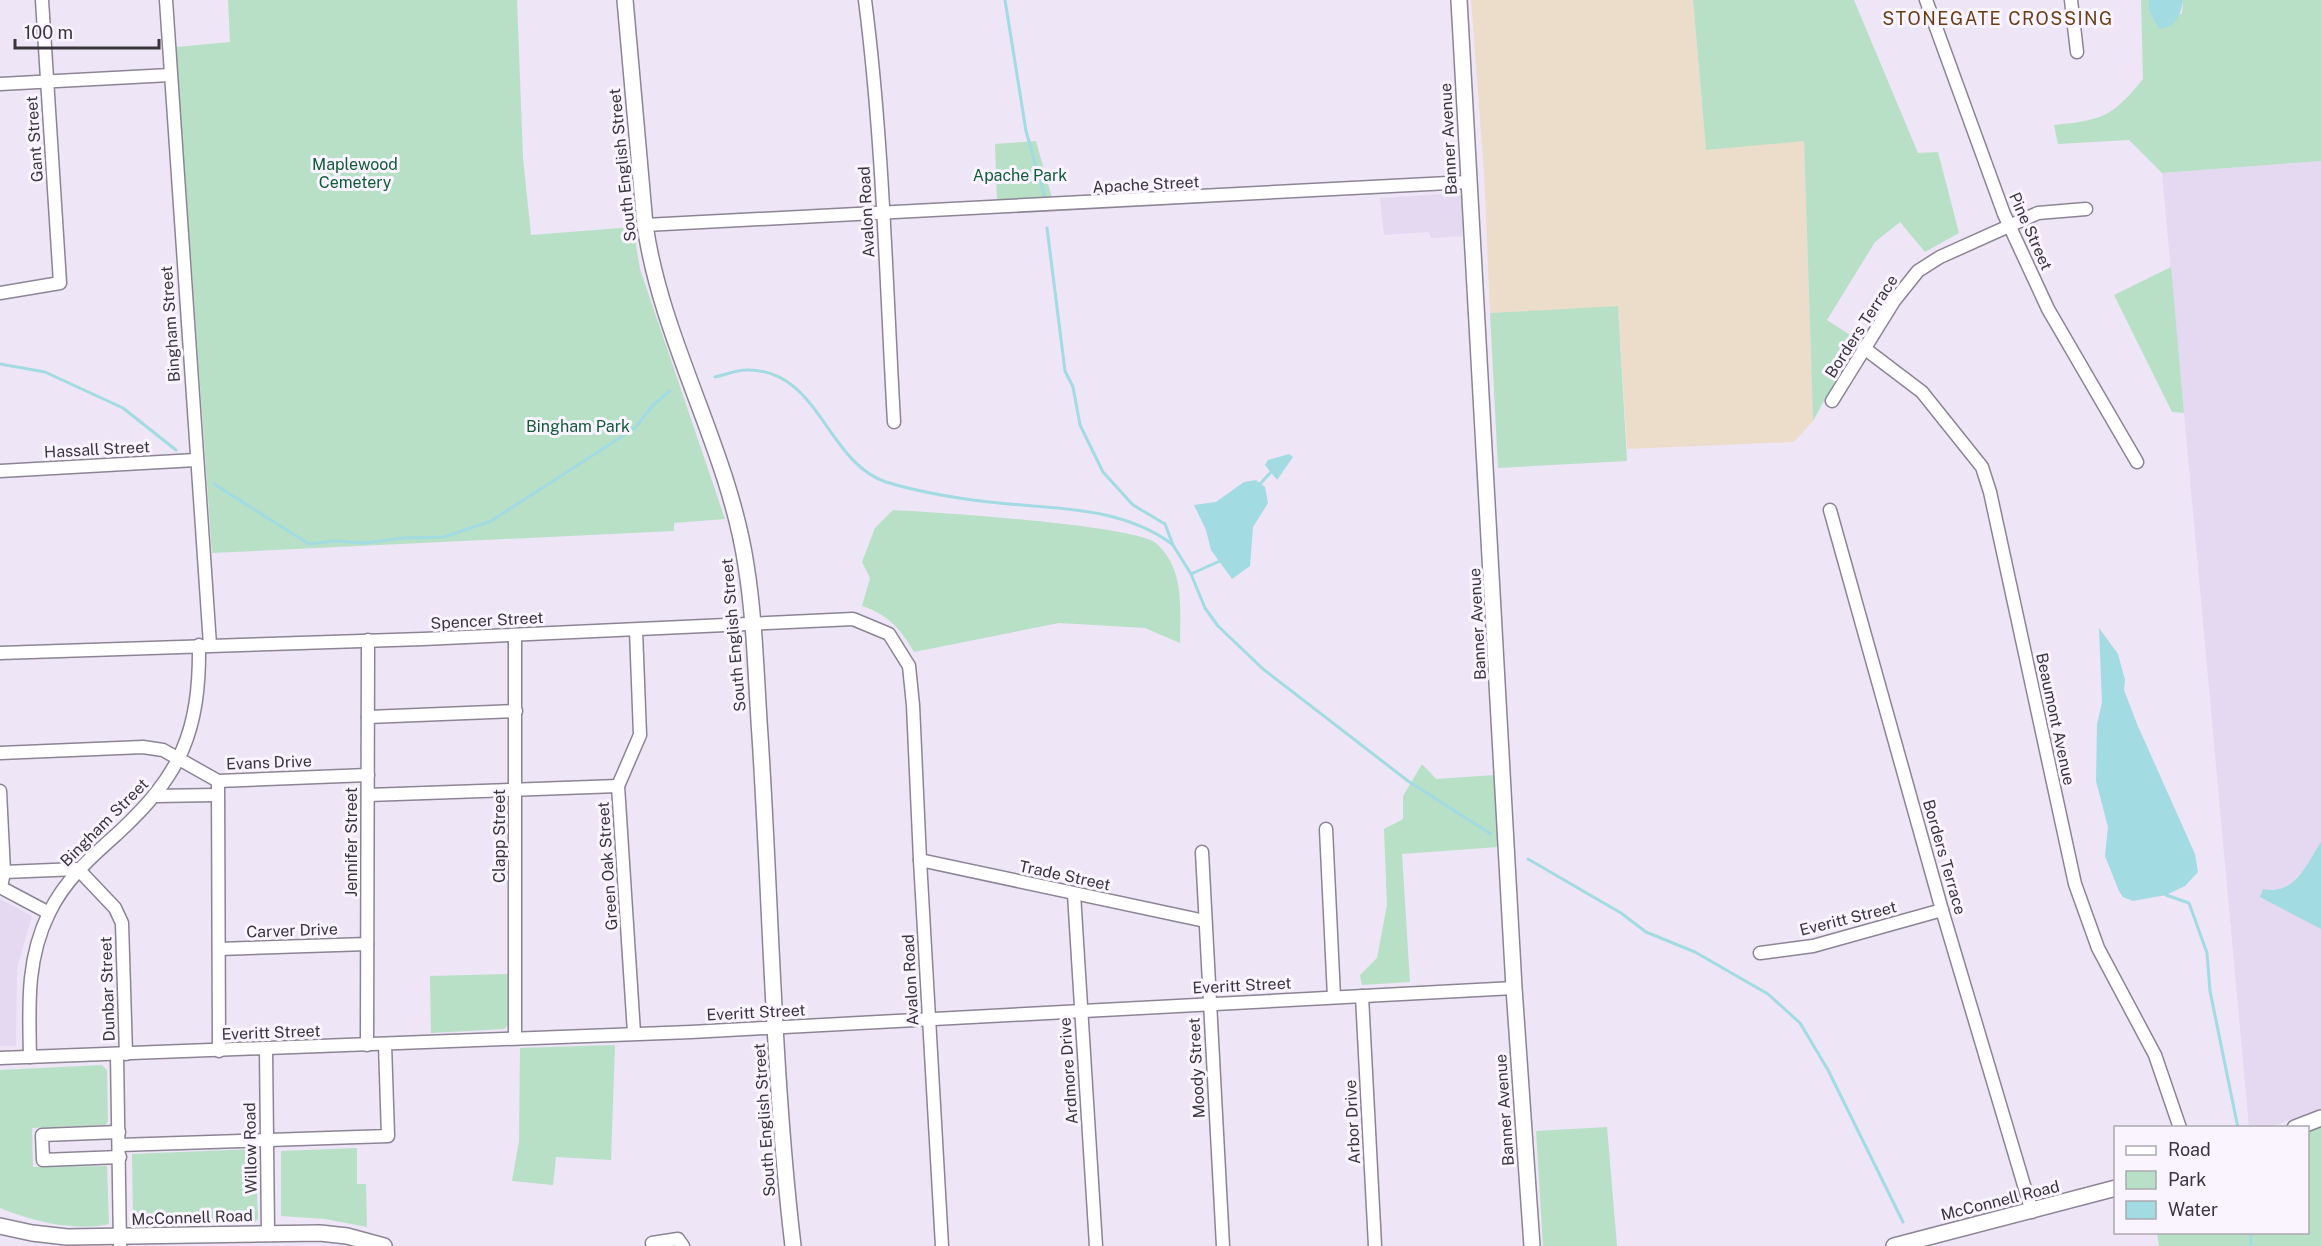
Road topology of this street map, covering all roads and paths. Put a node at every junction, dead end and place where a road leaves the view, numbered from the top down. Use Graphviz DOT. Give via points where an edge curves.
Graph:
graph roads {
  1 [pos="42,0"];
  2 [pos="166,0"];
  3 [pos="625,0"];
  4 [pos="865,0"];
  5 [pos="1459,0"];
  6 [pos="1926,0"];
  7 [pos="2071,0"];
  8 [pos="2077,52"];
  9 [pos="170,75"];
  10 [pos="46,82"];
  11 [pos="0,84"];
  12 [pos="1468,182"];
  13 [pos="2086,209"];
  14 [pos="883,213"];
  15 [pos="645,225"];
  16 [pos="2009,225"];
  17 [pos="0,293"];
  18 [pos="1864,348"];
  19 [pos="1832,401"];
  20 [pos="894,422"];
  21 [pos="196,460"];
  22 [pos="2137,462"];
  23 [pos="0,471"];
  24 [pos="1830,510"];
  25 [pos="752,625"];
  26 [pos="636,630"];
  27 [pos="515,635"];
  28 [pos="368,640"];
  29 [pos="205,645"];
  30 [pos="0,653"];
  31 [pos="516,711"];
  32 [pos="914,712"];
  33 [pos="368,717"];
  34 [pos="0,753"];
  35 [pos="179,758"];
  36 [pos="368,775"];
  37 [pos="218,780"];
  38 [pos="618,786"];
  39 [pos="516,789"];
  40 [pos="0,791"];
  41 [pos="216,795"];
  42 [pos="368,795"];
  43 [pos="155,796"];
  44 [pos="1326,829"];
  45 [pos="1202,852"];
  46 [pos="920,860"];
  47 [pos="78,869"];
  48 [pos="4,872"];
  49 [pos="1,887"];
  50 [pos="1074,894"];
  51 [pos="1942,910"];
  52 [pos="49,913"];
  53 [pos="1205,921"];
  54 [pos="367,944"];
  55 [pos="219,949"];
  56 [pos="1760,953"];
  57 [pos="1514,988"];
  58 [pos="1362,996"];
  59 [pos="1334,997"];
  60 [pos="1208,1003"];
  61 [pos="1081,1009"];
  62 [pos="928,1018"];
  63 [pos="776,1028"];
  64 [pos="634,1033"];
  65 [pos="515,1038"];
  66 [pos="385,1044"];
  67 [pos="367,1045"];
  68 [pos="266,1049"];
  69 [pos="219,1051"];
  70 [pos="122,1054"];
  71 [pos="30,1057"];
  72 [pos="0,1058"];
  73 [pos="2321,1118"];
  74 [pos="2179,1126"];
  75 [pos="2300,1126"];
  76 [pos="119,1132"];
  77 [pos="268,1140"];
  78 [pos="120,1151"];
  79 [pos="2114,1188"];
  80 [pos="2032,1212"];
  81 [pos="0,1226"];
  82 [pos="268,1239"];
  83 [pos="120,1242"];
  84 [pos="384,1246"];
  85 [pos="653,1246"];
  86 [pos="683,1246"];
  87 [pos="793,1246"];
  88 [pos="942,1246"];
  89 [pos="1096,1246"];
  90 [pos="1223,1246"];
  91 [pos="1375,1246"];
  92 [pos="1532,1246"];
  93 [pos="1894,1246"];
  1 -- 10 [label="street, Gant Street"];
  2 -- 9 [label="street, Bingham Street"];
  3 -- 15 [label="street, South English Street"];
  4 -- 14 [label="street, Avalon Road"];
  5 -- 12 [label="street, Banner Avenue"];
  6 -- 16 [label="street, Pine Street"];
  7 -- 8 [label="street"];
  9 -- 10 [label="street"];
  9 -- 21 [label="street, Bingham Street"];
  10 -- 11 [label="street"];
  10 -- 17 [label="street, Gant Street" via="60,284"];
  12 -- 14 [label="street, Apache Street"];
  12 -- 57 [label="street, Banner Avenue"];
  13 -- 16 [label="street, Borders Terrace" via="2038,213"];
  14 -- 15 [label="street, Apache Street"];
  14 -- 20 [label="street, Avalon Road"];
  15 -- 25 [label="street, South English Street" via="661,301 734,513 746,562"];
  16 -- 18 [label="street, Borders Terrace" via="1918,271"];
  16 -- 22 [label="street, Pine Street" via="2048,309"];
  18 -- 19 [label="street, Borders Terrace"];
  18 -- 74 [label="street, Beaumont Avenue" via="1922,392 1982,467 2074,884 2098,948 2155,1055"];
  21 -- 23 [label="street, Hassall Street"];
  21 -- 29 [label="street, Bingham Street"];
  24 -- 51 [label="street, Borders Terrace"];
  25 -- 26 [label="street, Spencer Street"];
  25 -- 32 [label="street, Spencer Street" via="853,619 889,634 909,666"];
  25 -- 63 [label="street, South English Street"];
  26 -- 27 [label="street, Spencer Street"];
  26 -- 38 [label="street, Green Oak Street" via="640,735"];
  27 -- 28 [label="street, Spencer Street"];
  27 -- 31 [label="street, Clapp Street"];
  28 -- 29 [label="street, Spencer Street"];
  28 -- 33 [label="street, Jennifer Street"];
  29 -- 30 [label="street, Spencer Street"];
  29 -- 35 [label="street, Bingham Street" via="194,720"];
  31 -- 33 [label="street"];
  31 -- 39 [label="street, Clapp Street"];
  32 -- 46 [label="street, Avalon Road"];
  33 -- 36 [label="street, Jennifer Street"];
  34 -- 35 [label="street, Evans Drive" via="142,747 163,750"];
  35 -- 37 [label="street, Evans Drive"];
  35 -- 43 [label="street, Bingham Street"];
  36 -- 37 [label="street, Evans Drive"];
  36 -- 42 [label="street, Jennifer Street"];
  37 -- 41 [label="street"];
  38 -- 39 [label="street"];
  38 -- 64 [label="street, Green Oak Street"];
  39 -- 42 [label="street"];
  39 -- 65 [label="street, Clapp Street"];
  40 -- 48 [label="street"];
  41 -- 43 [label="street, Evans Drive"];
  41 -- 55 [label="street"];
  42 -- 54 [label="street, Jennifer Street"];
  43 -- 47 [label="street, Bingham Street"];
  44 -- 59 [label="street"];
  45 -- 53 [label="street, Moody Street"];
  46 -- 50 [label="street, Trade Street"];
  46 -- 62 [label="street, Avalon Road"];
  47 -- 48 [label="street"];
  47 -- 52 [label="street, Bingham Street"];
  47 -- 70 [label="street, Dunbar Street" via="115,908 122,923"];
  48 -- 49 [label="street"];
  49 -- 52 [label="street"];
  50 -- 53 [label="street, Trade Street"];
  50 -- 61 [label="street, Ardmore Drive"];
  51 -- 56 [label="street, Everitt Street" via="1813,946"];
  51 -- 80 [label="street, Borders Terrace"];
  52 -- 71 [label="street, Bingham Street" via="30,970"];
  53 -- 60 [label="street, Moody Street"];
  54 -- 55 [label="street, Carver Drive"];
  54 -- 67 [label="street, Jennifer Street"];
  55 -- 69 [label="street"];
  57 -- 58 [label="street, Everitt Street"];
  57 -- 92 [label="street, Banner Avenue"];
  58 -- 59 [label="street, Everitt Street"];
  58 -- 91 [label="street, Arbor Drive"];
  59 -- 60 [label="street, Everitt Street"];
  60 -- 61 [label="street, Everitt Street"];
  60 -- 90 [label="street, Moody Street"];
  61 -- 62 [label="street, Everitt Street"];
  61 -- 89 [label="street, Ardmore Drive"];
  62 -- 63 [label="street, Everitt Street"];
  62 -- 88 [label="street, Avalon Road"];
  63 -- 64 [label="street, Everitt Street"];
  63 -- 87 [label="street, South English Street"];
  64 -- 65 [label="street, Everitt Street"];
  65 -- 66 [label="street, Everitt Street"];
  66 -- 67 [label="street, Everitt Street"];
  66 -- 77 [label="street" via="388,1136"];
  67 -- 68 [label="street, Everitt Street"];
  68 -- 69 [label="street, Everitt Street"];
  68 -- 77 [label="street, Willow Road"];
  69 -- 70 [label="street, Everitt Street"];
  70 -- 71 [label="street, Everitt Street"];
  70 -- 76 [label="street, Dunbar Street"];
  71 -- 72 [label="street, Everitt Street"];
  73 -- 75 [label="street"];
  76 -- 78 [label="street, Dunbar Street"];
  76 -- 78 [label="street" via="42,1135 43,1160"];
  77 -- 78 [label="street"];
  77 -- 82 [label="street, Willow Road"];
  78 -- 83 [label="street, Dunbar Street"];
  79 -- 80 [label="street, McConnell Road"];
  80 -- 93 [label="street, McConnell Road"];
  81 -- 83 [label="street, McConnell Road"];
  82 -- 83 [label="street, McConnell Road"];
  82 -- 84 [label="street, McConnell Road" via="329,1234"];
  85 -- 86 [label="street" via="652,1243 678,1239"];
}
